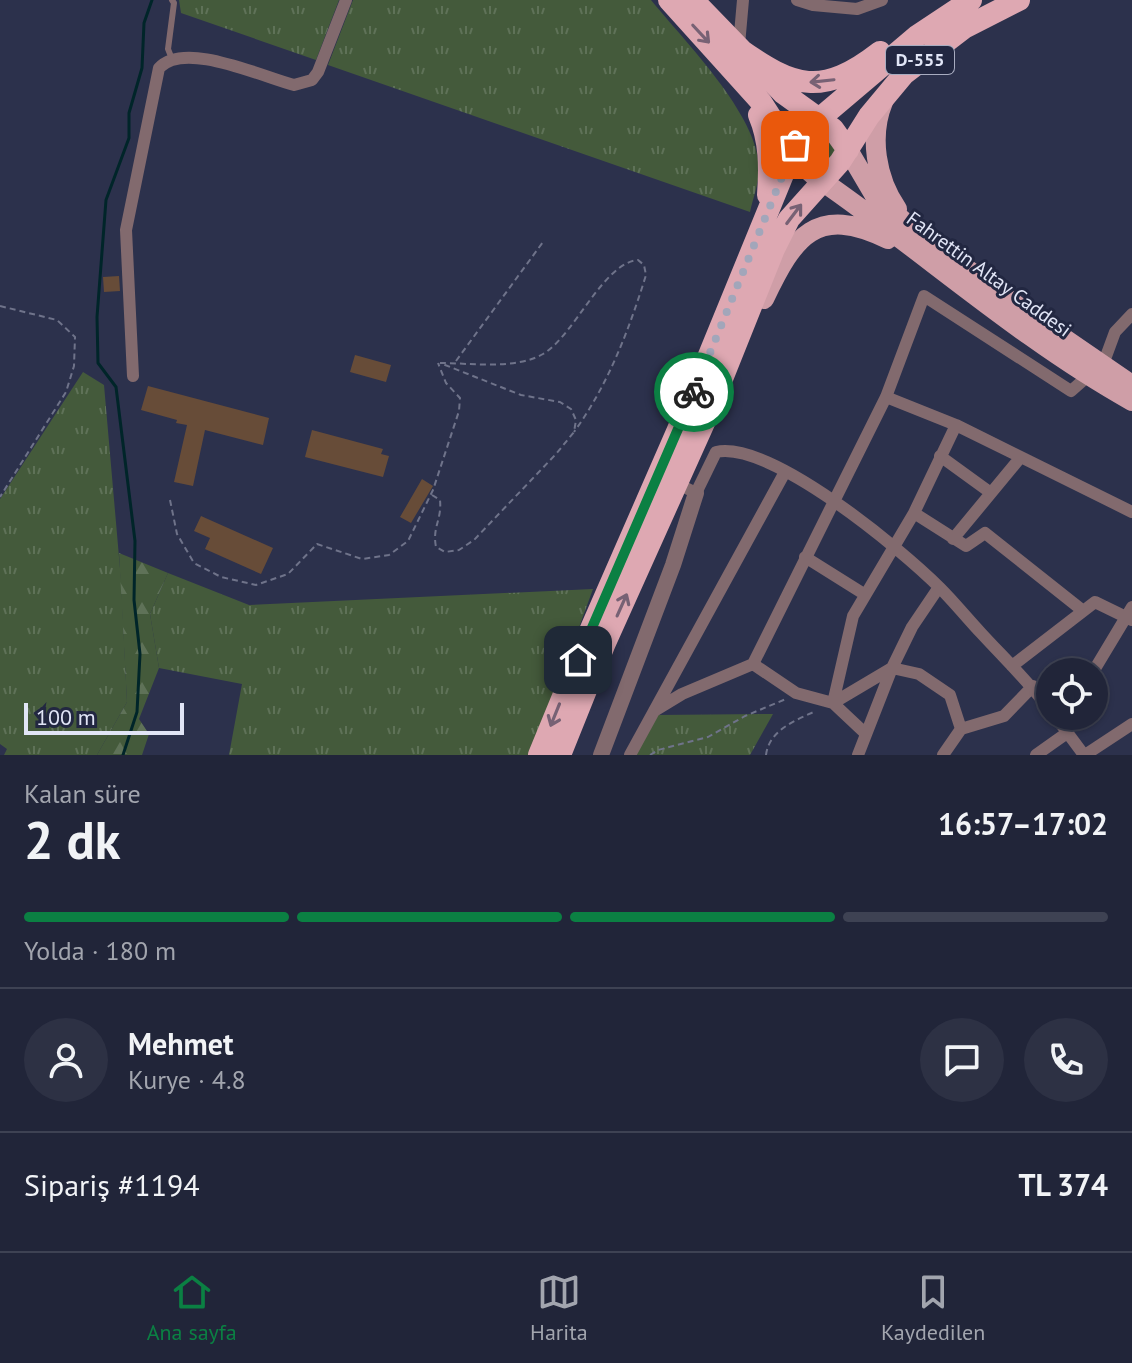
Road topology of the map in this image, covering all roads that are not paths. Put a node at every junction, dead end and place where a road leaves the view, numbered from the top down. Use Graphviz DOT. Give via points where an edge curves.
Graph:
graph roads {
  1 [pos="172,0"];
  2 [pos="346,0"];
  3 [pos="669,0"];
  4 [pos="693,0"];
  5 [pos="743,0"];
  6 [pos="797,0"];
  7 [pos="882,0"];
  8 [pos="959,0"];
  9 [pos="971,0"];
  10 [pos="1019,0"];
  11 [pos="736,58"];
  12 [pos="172,59"];
  13 [pos="887,93"];
  14 [pos="819,119"];
  15 [pos="848,150"];
  16 [pos="792,152"];
  17 [pos="822,181"];
  18 [pos="767,217"];
  19 [pos="922,247"];
  20 [pos="1132,314"];
  21 [pos="743,325"];
  22 [pos="1094,374"];
  23 [pos="133,376"];
  24 [pos="1132,385"];
  25 [pos="886,397"];
  26 [pos="1132,401"];
  27 [pos="956,425"];
  28 [pos="940,456"];
  29 [pos="1020,458"];
  30 [pos="785,472"];
  31 [pos="686,488"];
  32 [pos="991,493"];
  33 [pos="834,501"];
  34 [pos="1132,512"];
  35 [pos="914,513"];
  36 [pos="953,539"];
  37 [pos="894,548"];
  38 [pos="805,557"];
  39 [pos="939,587"];
  40 [pos="864,594"];
  41 [pos="1082,610"];
  42 [pos="1130,615"];
  43 [pos="1102,658"];
  44 [pos="753,664"];
  45 [pos="1012,666"];
  46 [pos="892,668"];
  47 [pos="1033,686"];
  48 [pos="1036,690"];
  49 [pos="833,703"];
  50 [pos="654,711"];
  51 [pos="1132,724"];
  52 [pos="961,729"];
  53 [pos="1065,730"];
  54 [pos="1068,730"];
  55 [pos="1067,733"];
  56 [pos="866,734"];
  57 [pos="539,755"];
  58 [pos="560,755"];
  59 [pos="601,755"];
  60 [pos="630,755"];
  61 [pos="858,755"];
  62 [pos="943,755"];
  63 [pos="1036,755"];
  64 [pos="1084,755"];
  1 -- 12 [label="lane"];
  2 -- 12 [label="street" via="318,72 305,83 294,85 223,63"];
  3 -- 11 [label="highway, one-way"];
  4 -- 11 [label="highway"];
  5 -- 11 [label="street"];
  6 -- 7 [label="street" via="857,9"];
  8 -- 11 [label="highway, one-way" via="925,18 859,68 826,82 782,76"];
  9 -- 14 [label="highway, D-555" via="917,36"];
  10 -- 13 [label="highway, D-555" via="947,39"];
  11 -- 14 [label="highway"];
  11 -- 16 [label="highway"];
  11 -- 18 [label="highway" via="765,132 770,165"];
  12 -- 23 [label="street" via="159,68 126,230"];
  13 -- 15 [label="highway, D-555"];
  13 -- 19 [label="main road" via="876,127 880,170 894,205"];
  14 -- 15 [label="highway"];
  14 -- 16 [label="highway, D-555"];
  15 -- 17 [label="highway, D-555"];
  15 -- 19 [label="main road, Fahrettin Altay Caddesi" via="875,196"];
  16 -- 17 [label="highway"];
  16 -- 18 [label="highway, D-555"];
  17 -- 19 [label="main road, Fahrettin Altay Caddesi"];
  21 -- 17 [label="highway, D-555, one-way" via="789,219"];
  18 -- 57 [label="highway, D-555, one-way"];
  19 -- 21 [label="main road" via="854,225 818,229 792,249 764,300"];
  19 -- 22 [label="main road, Fahrettin Altay Caddesi"];
  20 -- 22 [label="street" via="1115,332"];
  21 -- 31 [label="highway, D-555"];
  22 -- 24 [label="main road, Fahrettin Altay Caddesi"];
  22 -- 25 [label="street" via="1071,391 924,296"];
  22 -- 26 [label="main road, Fahrettin Altay Caddesi"];
  25 -- 27 [label="street"];
  25 -- 33 [label="street"];
  27 -- 28 [label="street"];
  27 -- 29 [label="street"];
  28 -- 32 [label="street"];
  28 -- 35 [label="street"];
  29 -- 32 [label="street"];
  29 -- 34 [label="street"];
  30 -- 31 [label="street" via="748,454 725,450 716,452"];
  30 -- 33 [label="street"];
  30 -- 50 [label="street"];
  58 -- 31 [label="highway, D-555, one-way" via="605,643"];
  31 -- 59 [label="street" via="673,565"];
  32 -- 36 [label="street"];
  33 -- 37 [label="street"];
  33 -- 38 [label="street"];
  35 -- 36 [label="street"];
  35 -- 37 [label="street"];
  36 -- 41 [label="street" via="966,546 985,533"];
  37 -- 39 [label="street"];
  37 -- 40 [label="street"];
  38 -- 40 [label="street"];
  38 -- 44 [label="street"];
  39 -- 45 [label="street"];
  39 -- 46 [label="street"];
  40 -- 49 [label="street" via="853,616"];
  41 -- 42 [label="street" via="1095,602"];
  41 -- 45 [label="street"];
  42 -- 43 [label="street"];
  44 -- 49 [label="street" via="798,694"];
  44 -- 50 [label="street"];
  45 -- 47 [label="street"];
  46 -- 49 [label="street"];
  46 -- 52 [label="street" via="919,674 950,695"];
  46 -- 56 [label="street"];
  47 -- 48 [label="street"];
  47 -- 52 [label="street" via="1004,716"];
  49 -- 56 [label="street"];
  50 -- 60 [label="street"];
  51 -- 64 [label="street"];
  52 -- 62 [label="street"];
  53 -- 55 [label="street"];
  54 -- 55 [label="street"];
  55 -- 63 [label="street"];
  55 -- 64 [label="street"];
  56 -- 61 [label="street"];
}
